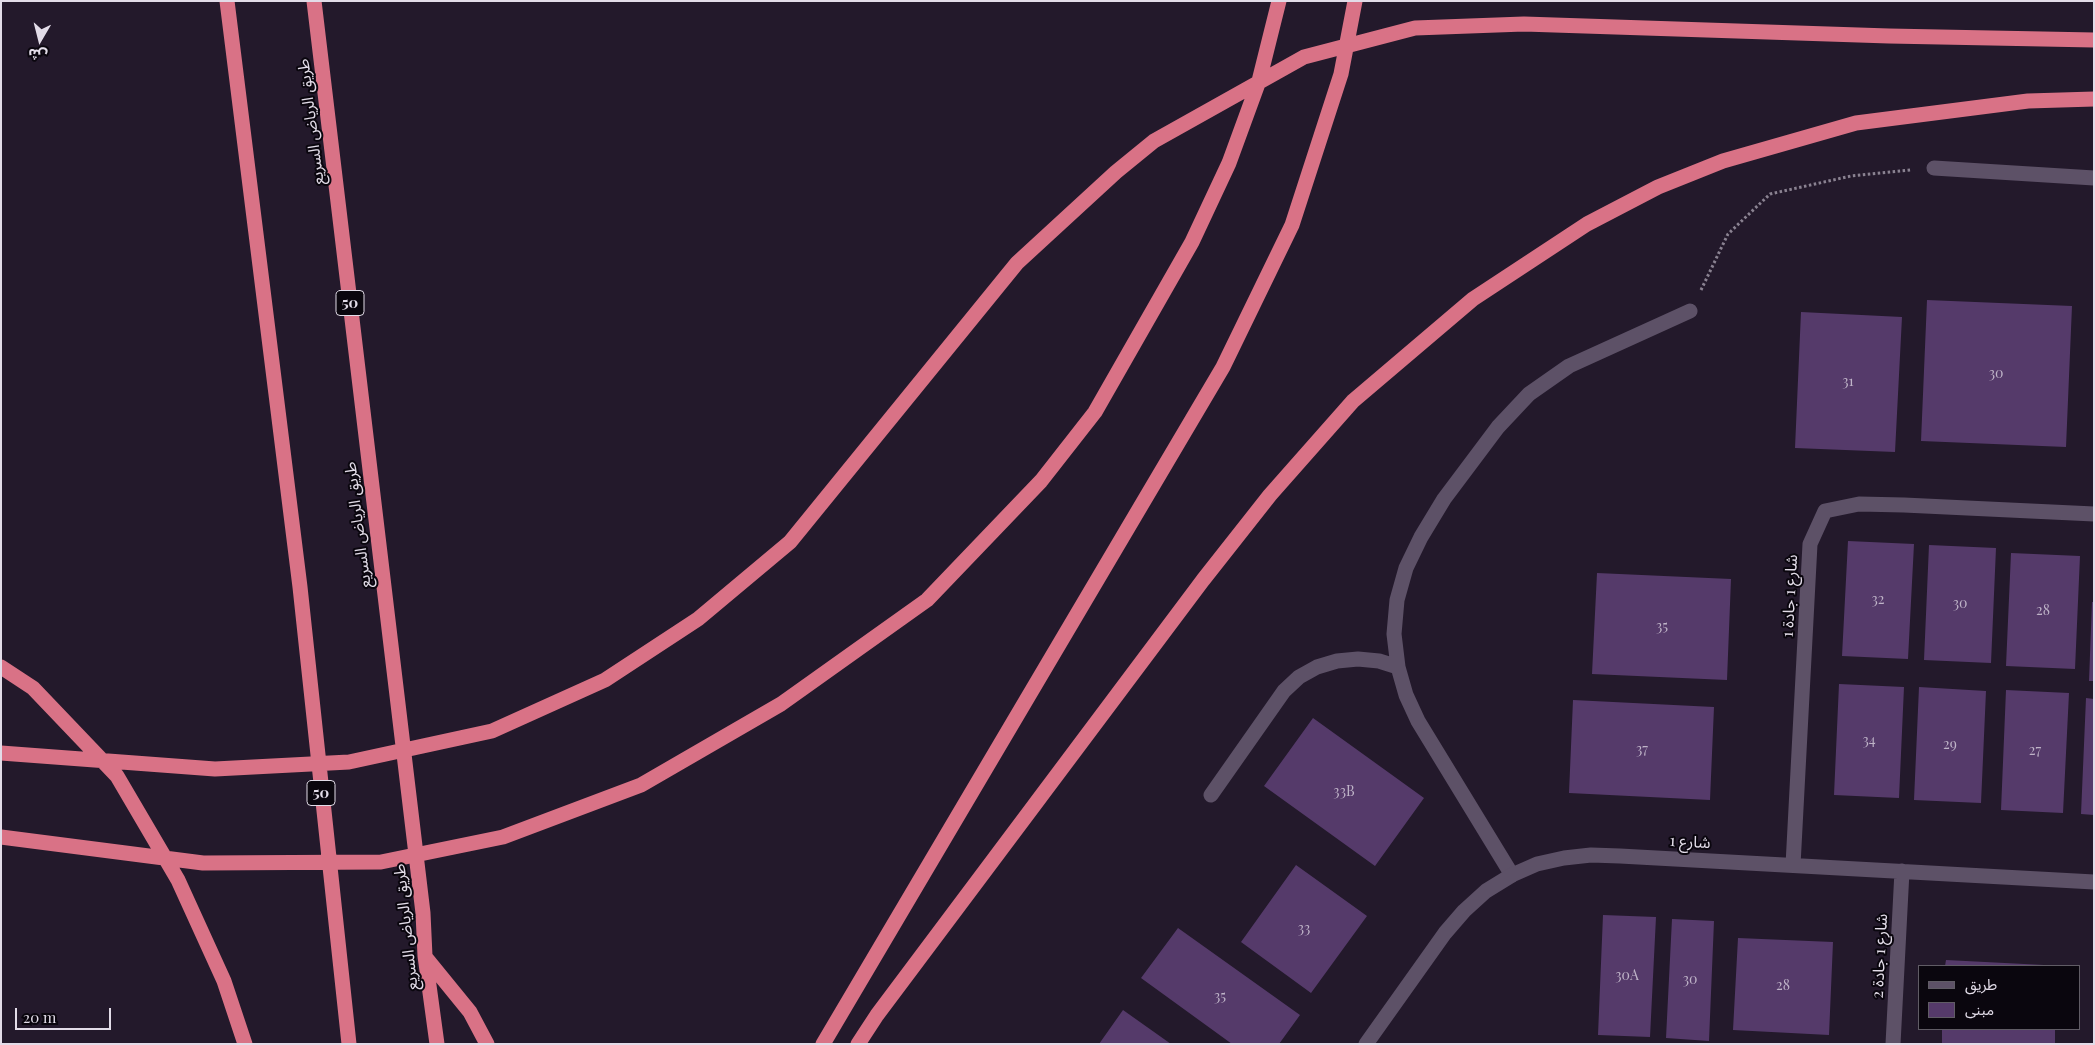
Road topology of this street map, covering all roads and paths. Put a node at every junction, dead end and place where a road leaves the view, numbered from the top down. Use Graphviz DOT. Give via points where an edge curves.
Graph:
graph roads {
  1 [pos="227,1"];
  2 [pos="314,1"];
  3 [pos="1279,1"];
  4 [pos="1355,1"];
  5 [pos="2094,40"];
  6 [pos="2094,100"];
  7 [pos="1934,168"];
  8 [pos="2094,178"];
  9 [pos="1690,311"];
  10 [pos="2094,514"];
  11 [pos="1,667"];
  12 [pos="1398,667"];
  13 [pos="1,753"];
  14 [pos="1211,795"];
  15 [pos="1,837"];
  16 [pos="1793,864"];
  17 [pos="1902,871"];
  18 [pos="1512,874"];
  19 [pos="2094,882"];
  20 [pos="425,956"];
  21 [pos="246,1044"];
  22 [pos="348,1044"];
  23 [pos="437,1044"];
  24 [pos="487,1044"];
  25 [pos="822,1044"];
  26 [pos="858,1044"];
  27 [pos="1366,1044"];
  28 [pos="1893,1044"];
  1 -- 22 [label="highway, 50" via="300,587"];
  2 -- 20 [label="highway, طريق الرياض السريع / 50" via="423,913"];
  3 -- 15 [label="highway" via="1259,81 1229,162 1192,242 1096,412 1047,474 927,600 781,704 641,784 504,837 381,862 203,863"];
  4 -- 25 [label="highway" via="1341,74 1292,225 1223,367"];
  5 -- 13 [label="highway" via="1524,24 1415,28 1304,57 1154,141 1116,172 1017,263 790,542 698,619 605,680 492,731 349,762 215,769"];
  6 -- 26 [label="highway" via="2028,101 1856,123 1723,161 1658,187 1587,224 1473,298 1353,401 1270,495 1203,580"];
  7 -- 8 [label="street"];
  7 -- 9 [label="path" via="1851,176 1770,194 1728,234"];
  9 -- 12 [label="street" via="1569,366 1529,394 1498,427 1444,499 1420,537 1406,568 1396,608 1394,634"];
  10 -- 16 [label="street, شارع 1 جادة 1" via="1859,504 1825,512 1810,544"];
  11 -- 21 [label="highway" via="33,688 116,776 178,880 224,981"];
  12 -- 14 [label="street" via="1379,661 1344,660 1317,667 1299,677 1284,691"];
  12 -- 18 [label="street" via="1418,721"];
  16 -- 17 [label="street, شارع 1"];
  16 -- 18 [label="street, شارع 1" via="1591,855 1537,864"];
  17 -- 19 [label="street, شارع 1"];
  17 -- 28 [label="street, شارع 1 جادة 2"];
  18 -- 27 [label="street, شارع 1" via="1464,911"];
  20 -- 23 [label="highway, طريق الرياض السريع / 50"];
  20 -- 24 [label="highway" via="470,1012"];
}
